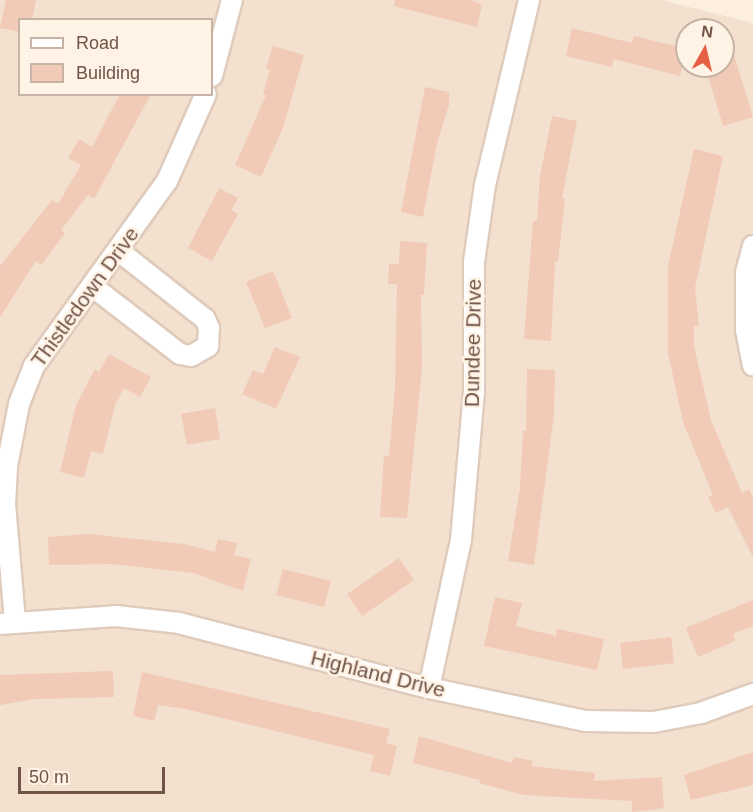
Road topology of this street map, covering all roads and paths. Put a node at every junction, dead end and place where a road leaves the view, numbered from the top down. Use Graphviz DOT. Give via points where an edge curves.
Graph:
graph roads {
  1 [pos="232,0"];
  2 [pos="529,0"];
  3 [pos="213,72"];
  4 [pos="205,96"];
  5 [pos="753,246"];
  6 [pos="118,251"];
  7 [pos="92,286"];
  8 [pos="753,365"];
  9 [pos="8,622"];
  10 [pos="429,688"];
  11 [pos="753,694"];
  1 -- 3 [label="street"];
  2 -- 10 [label="street, Dundee Drive" via="485,184 474,261 474,391 461,540"];
  4 -- 6 [label="street, Thistledown Drive" via="167,181"];
  5 -- 8 [label="street" via="746,273 746,330"];
  6 -- 7 [label="street, Thistledown Drive"];
  6 -- 7 [label="street" via="205,319 208,346 191,356 180,354"];
  7 -- 9 [label="street, Thistledown Drive" via="34,366 12,432 4,504"];
  9 -- 10 [label="street, Highland Drive" via="116,616 179,623"];
  10 -- 11 [label="street, Highland Drive" via="560,717 617,724 701,713"];
}
